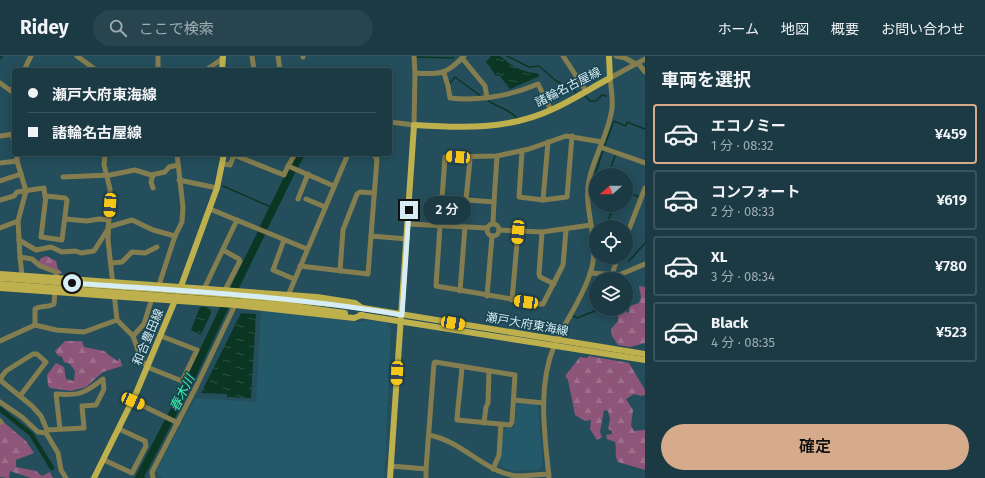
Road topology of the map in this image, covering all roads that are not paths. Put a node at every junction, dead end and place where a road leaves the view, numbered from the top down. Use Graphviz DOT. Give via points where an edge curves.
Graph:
graph roads {
  1 [pos="31,56"];
  2 [pos="78,56"];
  3 [pos="158,56"];
  4 [pos="252,56"];
  5 [pos="278,56"];
  6 [pos="414,56"];
  7 [pos="563,56"];
  8 [pos="463,57"];
  9 [pos="612,57"];
  10 [pos="627,57"];
  11 [pos="222,58"];
  12 [pos="645,59"];
  13 [pos="637,64"];
  14 [pos="25,68"];
  15 [pos="93,68"];
  16 [pos="158,68"];
  17 [pos="209,68"];
  18 [pos="254,68"];
  19 [pos="280,68"];
  20 [pos="645,72"];
  21 [pos="416,73"];
  22 [pos="444,73"];
  23 [pos="610,78"];
  24 [pos="0,83"];
  25 [pos="12,89"];
  26 [pos="586,91"];
  27 [pos="487,98"];
  28 [pos="551,110"];
  29 [pos="392,122"];
  30 [pos="414,125"];
  31 [pos="12,134"];
  32 [pos="0,136"];
  33 [pos="572,136"];
  34 [pos="548,142"];
  35 [pos="601,145"];
  36 [pos="522,151"];
  37 [pos="17,156"];
  38 [pos="105,156"];
  39 [pos="177,156"];
  40 [pos="224,156"];
  41 [pos="234,156"];
  42 [pos="237,156"];
  43 [pos="294,156"];
  44 [pos="347,156"];
  45 [pos="375,156"];
  46 [pos="497,156"];
  47 [pos="470,158"];
  48 [pos="17,160"];
  49 [pos="0,163"];
  50 [pos="645,163"];
  51 [pos="224,164"];
  52 [pos="178,165"];
  53 [pos="288,166"];
  54 [pos="21,174"];
  55 [pos="308,174"];
  56 [pos="107,175"];
  57 [pos="153,175"];
  58 [pos="63,178"];
  59 [pos="179,180"];
  60 [pos="0,181"];
  61 [pos="334,186"];
  62 [pos="153,188"];
  63 [pos="218,188"];
  64 [pos="645,188"];
  65 [pos="26,190"];
  66 [pos="374,193"];
  67 [pos="46,197"];
  68 [pos="298,199"];
  69 [pos="306,199"];
  70 [pos="0,200"];
  71 [pos="466,200"];
  72 [pos="543,200"];
  73 [pos="494,202"];
  74 [pos="325,208"];
  75 [pos="210,209"];
  76 [pos="65,219"];
  77 [pos="109,220"];
  78 [pos="237,220"];
  79 [pos="591,220"];
  80 [pos="633,220"];
  81 [pos="18,221"];
  82 [pos="493,223"];
  83 [pos="408,224"];
  84 [pos="589,225"];
  85 [pos="440,226"];
  86 [pos="465,227"];
  87 [pos="0,228"];
  88 [pos="108,228"];
  89 [pos="487,228"];
  90 [pos="499,230"];
  91 [pos="566,230"];
  92 [pos="518,232"];
  93 [pos="542,232"];
  94 [pos="175,236"];
  95 [pos="371,236"];
  96 [pos="492,236"];
  97 [pos="407,239"];
  98 [pos="19,240"];
  99 [pos="284,240"];
  100 [pos="157,247"];
  101 [pos="307,249"];
  102 [pos="223,250"];
  103 [pos="20,257"];
  104 [pos="111,263"];
  105 [pos="645,264"];
  106 [pos="300,266"];
  107 [pos="340,271"];
  108 [pos="627,272"];
  109 [pos="0,274"];
  110 [pos="22,275"];
  111 [pos="589,275"];
  112 [pos="0,278"];
  113 [pos="57,278"];
  114 [pos="294,280"];
  115 [pos="113,281"];
  116 [pos="0,284"];
  117 [pos="554,284"];
  118 [pos="159,285"];
  119 [pos="181,287"];
  120 [pos="0,288"];
  121 [pos="204,289"];
  122 [pos="225,290"];
  123 [pos="460,291"];
  124 [pos="56,292"];
  125 [pos="242,292"];
  126 [pos="288,295"];
  127 [pos="114,296"];
  128 [pos="487,296"];
  129 [pos="152,298"];
  130 [pos="175,300"];
  131 [pos="512,300"];
  132 [pos="235,305"];
  133 [pos="362,308"];
  134 [pos="282,310"];
  135 [pos="362,316"];
  136 [pos="401,318"];
  137 [pos="117,320"];
  138 [pos="35,325"];
  139 [pos="133,336"];
  140 [pos="161,336"];
  141 [pos="0,341"];
  142 [pos="556,344"];
  143 [pos="645,354"];
  144 [pos="645,360"];
  145 [pos="462,366"];
  146 [pos="147,367"];
  147 [pos="489,370"];
  148 [pos="0,379"];
  149 [pos="20,396"];
  150 [pos="514,400"];
  151 [pos="133,401"];
  152 [pos="0,402"];
  153 [pos="544,402"];
  154 [pos="176,422"];
  155 [pos="484,423"];
  156 [pos="501,424"];
  157 [pos="60,429"];
  158 [pos="120,429"];
  159 [pos="46,432"];
  160 [pos="428,435"];
  161 [pos="104,460"];
  162 [pos="391,466"];
  163 [pos="426,469"];
  164 [pos="493,469"];
  165 [pos="549,476"];
  166 [pos="519,477"];
  167 [pos="66,478"];
  168 [pos="94,478"];
  169 [pos="153,478"];
  170 [pos="390,478"];
  171 [pos="426,478"];
  1 -- 14 [label="street"];
  2 -- 15 [label="street"];
  3 -- 16 [label="street"];
  4 -- 18 [label="street"];
  5 -- 19 [label="street"];
  6 -- 21 [label="street"];
  7 -- 26 [label="street"];
  8 -- 22 [label="street"];
  8 -- 27 [label="street" via="485,86"];
  9 -- 10 [label="street"];
  9 -- 23 [label="main road, 諸輪名古屋線"];
  10 -- 13 [label="street"];
  11 -- 17 [label="street"];
  12 -- 13 [label="street"];
  13 -- 20 [label="street"];
  13 -- 23 [label="street"];
  21 -- 22 [label="street"];
  21 -- 30 [label="street"];
  22 -- 27 [label="street" via="450,98"];
  23 -- 26 [label="main road, 諸輪名古屋線"];
  23 -- 35 [label="street" via="612,109"];
  24 -- 25 [label="street"];
  26 -- 28 [label="main road, 諸輪名古屋線"];
  27 -- 28 [label="street" via="539,84"];
  28 -- 30 [label="main road, 諸輪名古屋線" via="520,121 495,126 457,128"];
  29 -- 30 [label="street"];
  30 -- 83 [label="main road"];
  31 -- 32 [label="street"];
  33 -- 34 [label="street"];
  33 -- 35 [label="street"];
  33 -- 72 [label="street" via="568,196"];
  34 -- 36 [label="street"];
  34 -- 72 [label="street"];
  35 -- 50 [label="street"];
  35 -- 79 [label="street" via="588,188"];
  36 -- 46 [label="street"];
  36 -- 72 [label="street" via="519,197"];
  37 -- 48 [label="street"];
  38 -- 56 [label="street"];
  39 -- 52 [label="street"];
  40 -- 51 [label="main road, 和合豊田線"];
  41 -- 51 [label="street" via="230,165"];
  42 -- 53 [label="street" via="284,174"];
  43 -- 53 [label="street"];
  44 -- 61 [label="street"];
  45 -- 66 [label="street" via="377,159"];
  46 -- 47 [label="street"];
  46 -- 73 [label="street"];
  47 -- 71 [label="street" via="470,180 467,184"];
  47 -- 71 [label="street" via="445,158 442,198"];
  48 -- 49 [label="street"];
  48 -- 54 [label="street"];
  51 -- 63 [label="main road, 和合豊田線"];
  52 -- 57 [label="street"];
  52 -- 59 [label="street"];
  53 -- 55 [label="street"];
  54 -- 60 [label="street"];
  54 -- 65 [label="street"];
  55 -- 61 [label="street"];
  55 -- 68 [label="street"];
  56 -- 57 [label="street" via="135,170"];
  56 -- 58 [label="street"];
  56 -- 77 [label="street" via="110,189"];
  57 -- 62 [label="street"];
  59 -- 63 [label="street"];
  59 -- 94 [label="street" via="183,207 182,222"];
  61 -- 74 [label="street"];
  63 -- 75 [label="main road, 和合豊田線"];
  64 -- 80 [label="street"];
  65 -- 67 [label="street" via="44,188"];
  65 -- 70 [label="street"];
  65 -- 81 [label="street"];
  66 -- 95 [label="street"];
  66 -- 107 [label="street" via="357,194 343,230"];
  67 -- 76 [label="street" via="67,200"];
  67 -- 76 [label="street" via="41,237 62,240"];
  69 -- 74 [label="street"];
  71 -- 73 [label="street"];
  73 -- 82 [label="street"];
  74 -- 101 [label="street"];
  75 -- 78 [label="street"];
  75 -- 119 [label="main road, 和合豊田線"];
  76 -- 77 [label="street"];
  77 -- 88 [label="street"];
  78 -- 99 [label="street"];
  78 -- 102 [label="street"];
  81 -- 87 [label="street"];
  81 -- 98 [label="street"];
  82 -- 89 [label="street"];
  82 -- 90 [label="street"];
  83 -- 85 [label="street"];
  83 -- 97 [label="main road"];
  84 -- 91 [label="street"];
  85 -- 86 [label="street"];
  85 -- 123 [label="street" via="436,284 438,287"];
  86 -- 89 [label="street"];
  86 -- 123 [label="street"];
  88 -- 94 [label="street" via="132,220 153,230"];
  88 -- 98 [label="street" via="94,251 88,252 62,252 51,247 36,250"];
  88 -- 104 [label="street"];
  89 -- 96 [label="street" via="488,234"];
  90 -- 92 [label="street"];
  90 -- 96 [label="street" via="498,234"];
  91 -- 93 [label="street"];
  91 -- 117 [label="street" via="563,265"];
  92 -- 93 [label="street"];
  92 -- 131 [label="street"];
  93 -- 117 [label="street" via="539,274"];
  94 -- 118 [label="street"];
  95 -- 97 [label="street"];
  95 -- 107 [label="street" via="368,274"];
  96 -- 128 [label="street"];
  97 -- 136 [label="main road"];
  98 -- 103 [label="street"];
  99 -- 101 [label="street"];
  99 -- 114 [label="street" via="273,270"];
  100 -- 104 [label="street" via="145,253 132,252 122,262"];
  101 -- 106 [label="street"];
  102 -- 121 [label="street"];
  102 -- 122 [label="street" via="240,259"];
  103 -- 110 [label="street"];
  103 -- 113 [label="street" via="32,259 40,266 56,272"];
  104 -- 115 [label="street"];
  105 -- 108 [label="street"];
  106 -- 107 [label="street"];
  106 -- 114 [label="street"];
  109 -- 110 [label="main road"];
  110 -- 113 [label="main road"];
  111 -- 142 [label="street"];
  112 -- 133 [label="main road, 瀬戸大府東海線, bridge" via="234,294"];
  113 -- 115 [label="main road"];
  114 -- 126 [label="street"];
  115 -- 118 [label="main road"];
  115 -- 127 [label="street"];
  116 -- 135 [label="main road, 瀬戸大府東海線, bridge" via="286,305"];
  117 -- 131 [label="street" via="542,304"];
  118 -- 119 [label="main road"];
  119 -- 121 [label="main road"];
  119 -- 130 [label="main road, 和合豊田線"];
  120 -- 124 [label="main road"];
  121 -- 122 [label="main road"];
  122 -- 125 [label="main road"];
  123 -- 128 [label="street"];
  124 -- 127 [label="main road"];
  124 -- 138 [label="street" via="54,304 36,310"];
  125 -- 126 [label="main road"];
  125 -- 132 [label="street"];
  126 -- 133 [label="main road" via="355,303"];
  126 -- 134 [label="street"];
  127 -- 129 [label="main road"];
  127 -- 137 [label="street"];
  128 -- 131 [label="street"];
  129 -- 130 [label="main road"];
  129 -- 139 [label="street" via="144,324"];
  130 -- 132 [label="main road"];
  130 -- 140 [label="main road, 和合豊田線"];
  132 -- 134 [label="main road"];
  132 -- 154 [label="street"];
  133 -- 136 [label="main road, 瀬戸大府東海線"];
  134 -- 135 [label="main road" via="354,318"];
  135 -- 136 [label="main road, 瀬戸大府東海線"];
  136 -- 142 [label="main road, 瀬戸大府東海線"];
  136 -- 162 [label="main road"];
  137 -- 138 [label="street" via="84,332"];
  137 -- 139 [label="street"];
  138 -- 141 [label="street"];
  139 -- 146 [label="street" via="141,359"];
  140 -- 146 [label="main road, 和合豊田線"];
  140 -- 146 [label="street" via="197,350 182,381"];
  142 -- 143 [label="main road, 瀬戸大府東海線"];
  142 -- 144 [label="main road, 瀬戸大府東海線"];
  142 -- 153 [label="street" via="546,374"];
  145 -- 147 [label="street"];
  145 -- 155 [label="street" via="457,420"];
  145 -- 160 [label="street" via="433,363"];
  146 -- 151 [label="main road, 和合豊田線"];
  147 -- 150 [label="street" via="514,375"];
  147 -- 155 [label="street" via="488,403"];
  148 -- 149 [label="street"];
  148 -- 149 [label="street" via="6,371 37,354 46,362"];
  149 -- 159 [label="street" via="41,416"];
  150 -- 153 [label="street"];
  150 -- 156 [label="street" via="512,424"];
  151 -- 154 [label="street"];
  151 -- 158 [label="main road, 和合豊田線"];
  152 -- 159 [label="street" via="38,432"];
  153 -- 165 [label="street"];
  154 -- 169 [label="street" via="152,472"];
  155 -- 156 [label="street"];
  156 -- 164 [label="street" via="499,455"];
  157 -- 157 [label="street" via="84,428 82,406 96,405 104,389 103,379 88,391 76,395 56,394"];
  157 -- 159 [label="street"];
  158 -- 161 [label="main road, 和合豊田線"];
  158 -- 161 [label="street" via="145,441 146,446 132,473"];
  159 -- 167 [label="street" via="58,453 61,470"];
  160 -- 163 [label="street"];
  160 -- 164 [label="street" via="455,444"];
  161 -- 168 [label="main road, 和合豊田線"];
  162 -- 163 [label="street"];
  162 -- 170 [label="main road"];
  163 -- 171 [label="street"];
  164 -- 166 [label="street"];
  165 -- 166 [label="street"];
}
